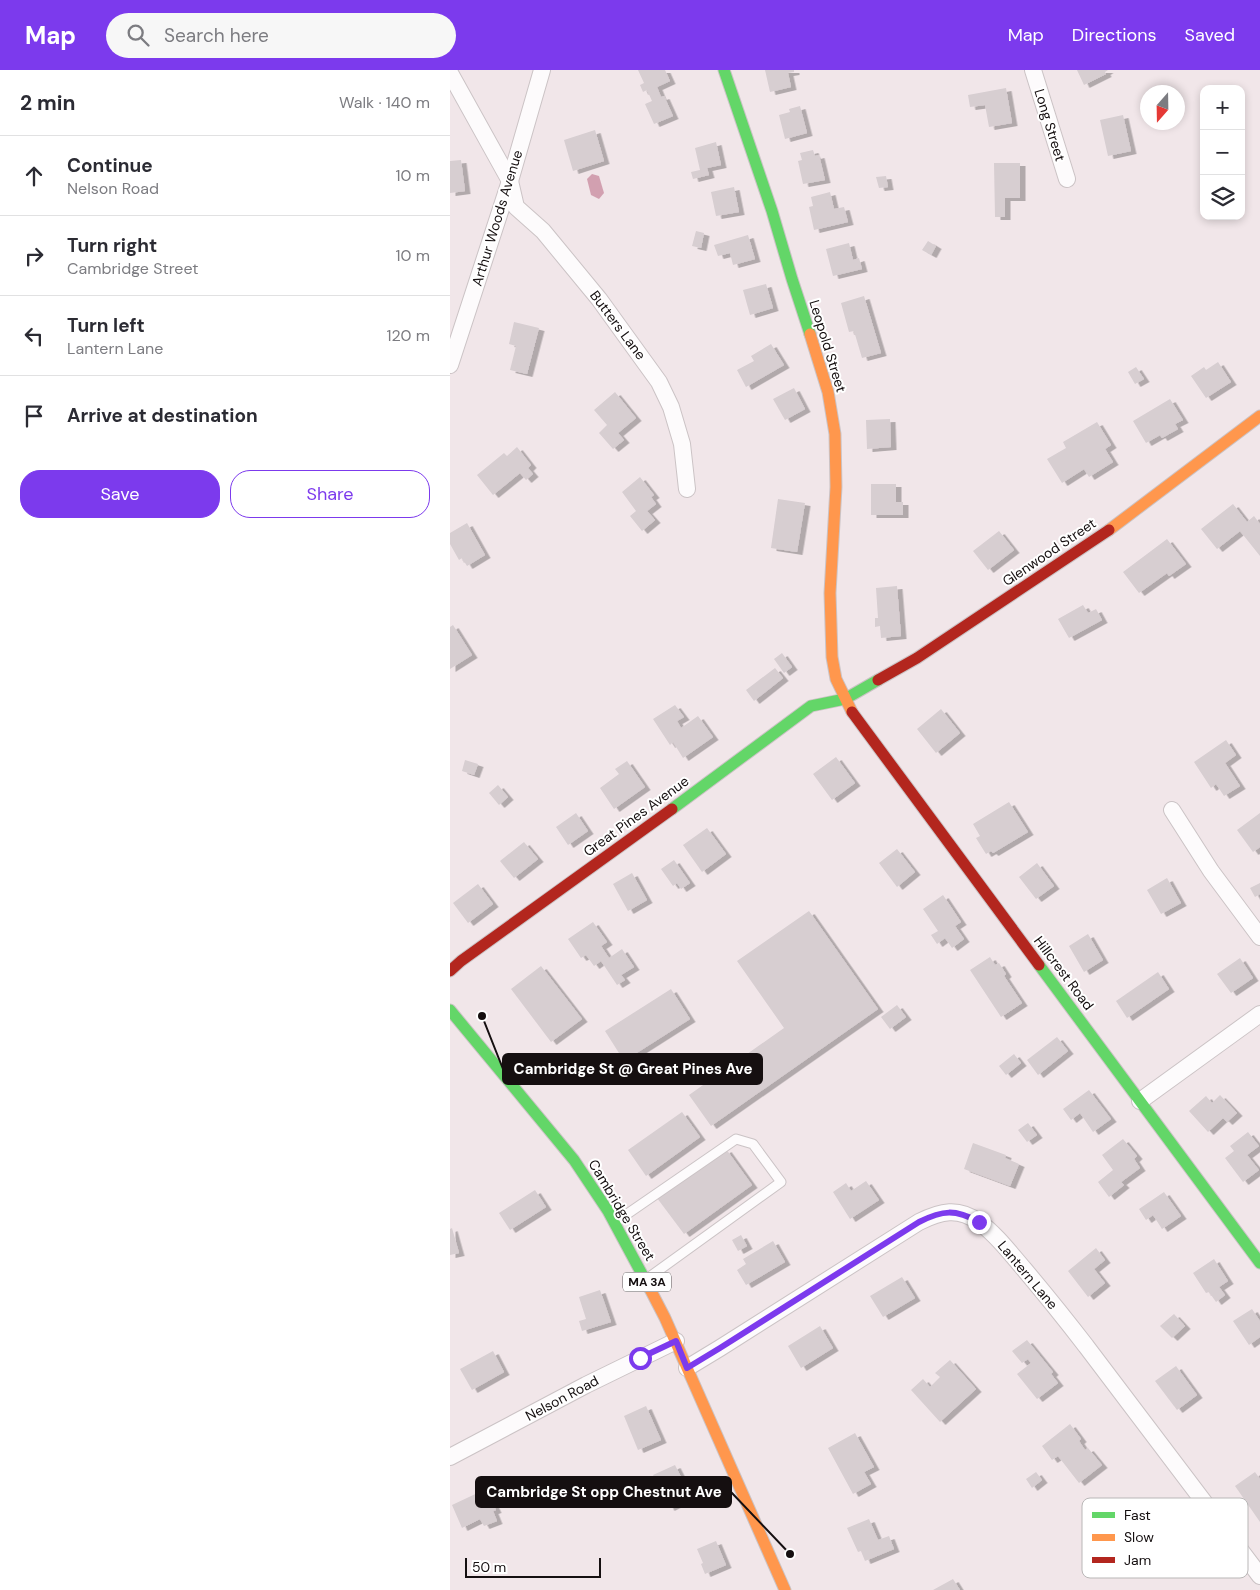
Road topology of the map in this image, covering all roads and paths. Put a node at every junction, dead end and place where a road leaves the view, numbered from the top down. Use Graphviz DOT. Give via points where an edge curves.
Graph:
graph roads {
  1 [pos="542,70"];
  2 [pos="724,70"];
  3 [pos="1033,70"];
  4 [pos="450,73"];
  5 [pos="1067,179"];
  6 [pos="510,181"];
  7 [pos="450,365"];
  8 [pos="1260,416"];
  9 [pos="687,489"];
  10 [pos="845,700"];
  11 [pos="1172,810"];
  12 [pos="1260,937"];
  13 [pos="450,971"];
  14 [pos="450,1010"];
  15 [pos="1260,1014"];
  16 [pos="1140,1101"];
  17 [pos="615,1223"];
  18 [pos="1260,1263"];
  19 [pos="646,1280"];
  20 [pos="676,1341"];
  21 [pos="687,1368"];
  22 [pos="450,1458"];
  23 [pos="1201,1498"];
  24 [pos="1248,1560"];
  25 [pos="1260,1576"];
  26 [pos="785,1590"];
  1 -- 6 [label="street, Arthur Woods Avenue"];
  2 -- 10 [label="street, Leopold Street" via="822,365 831,409 837,482 829,589 831,642 836,678"];
  3 -- 5 [label="street, Long Street"];
  4 -- 6 [label="street"];
  6 -- 7 [label="street, Arthur Woods Avenue"];
  6 -- 9 [label="street, Butters Lane" via="516,207 543,231 599,299 659,382 671,407 682,444"];
  8 -- 10 [label="street, Glenwood Street" via="1110,529 917,658"];
  10 -- 13 [label="street, Great Pines Avenue" via="812,706"];
  10 -- 16 [label="street, Hillcrest Road"];
  11 -- 12 [label="street" via="1211,871"];
  14 -- 17 [label="street, Cambridge Street / MA 3A" via="574,1160"];
  15 -- 16 [label="street"];
  16 -- 18 [label="street, Hillcrest Road"];
  17 -- 19 [label="street, Cambridge Street / MA 3A"];
  17 -- 19 [label="lane" via="736,1139 752,1144 781,1182"];
  19 -- 20 [label="street, Cambridge Street / MA 3A"];
  20 -- 21 [label="street, Cambridge Street / MA 3A"];
  20 -- 22 [label="street, Nelson Road"];
  21 -- 23 [label="street, Lantern Lane" via="919,1222 936,1214 962,1214 979,1222 995,1236 1053,1304"];
  21 -- 26 [label="street, Cambridge Street / MA 3A"];
  24 -- 25 [label="street, Lantern Lane"];
}
